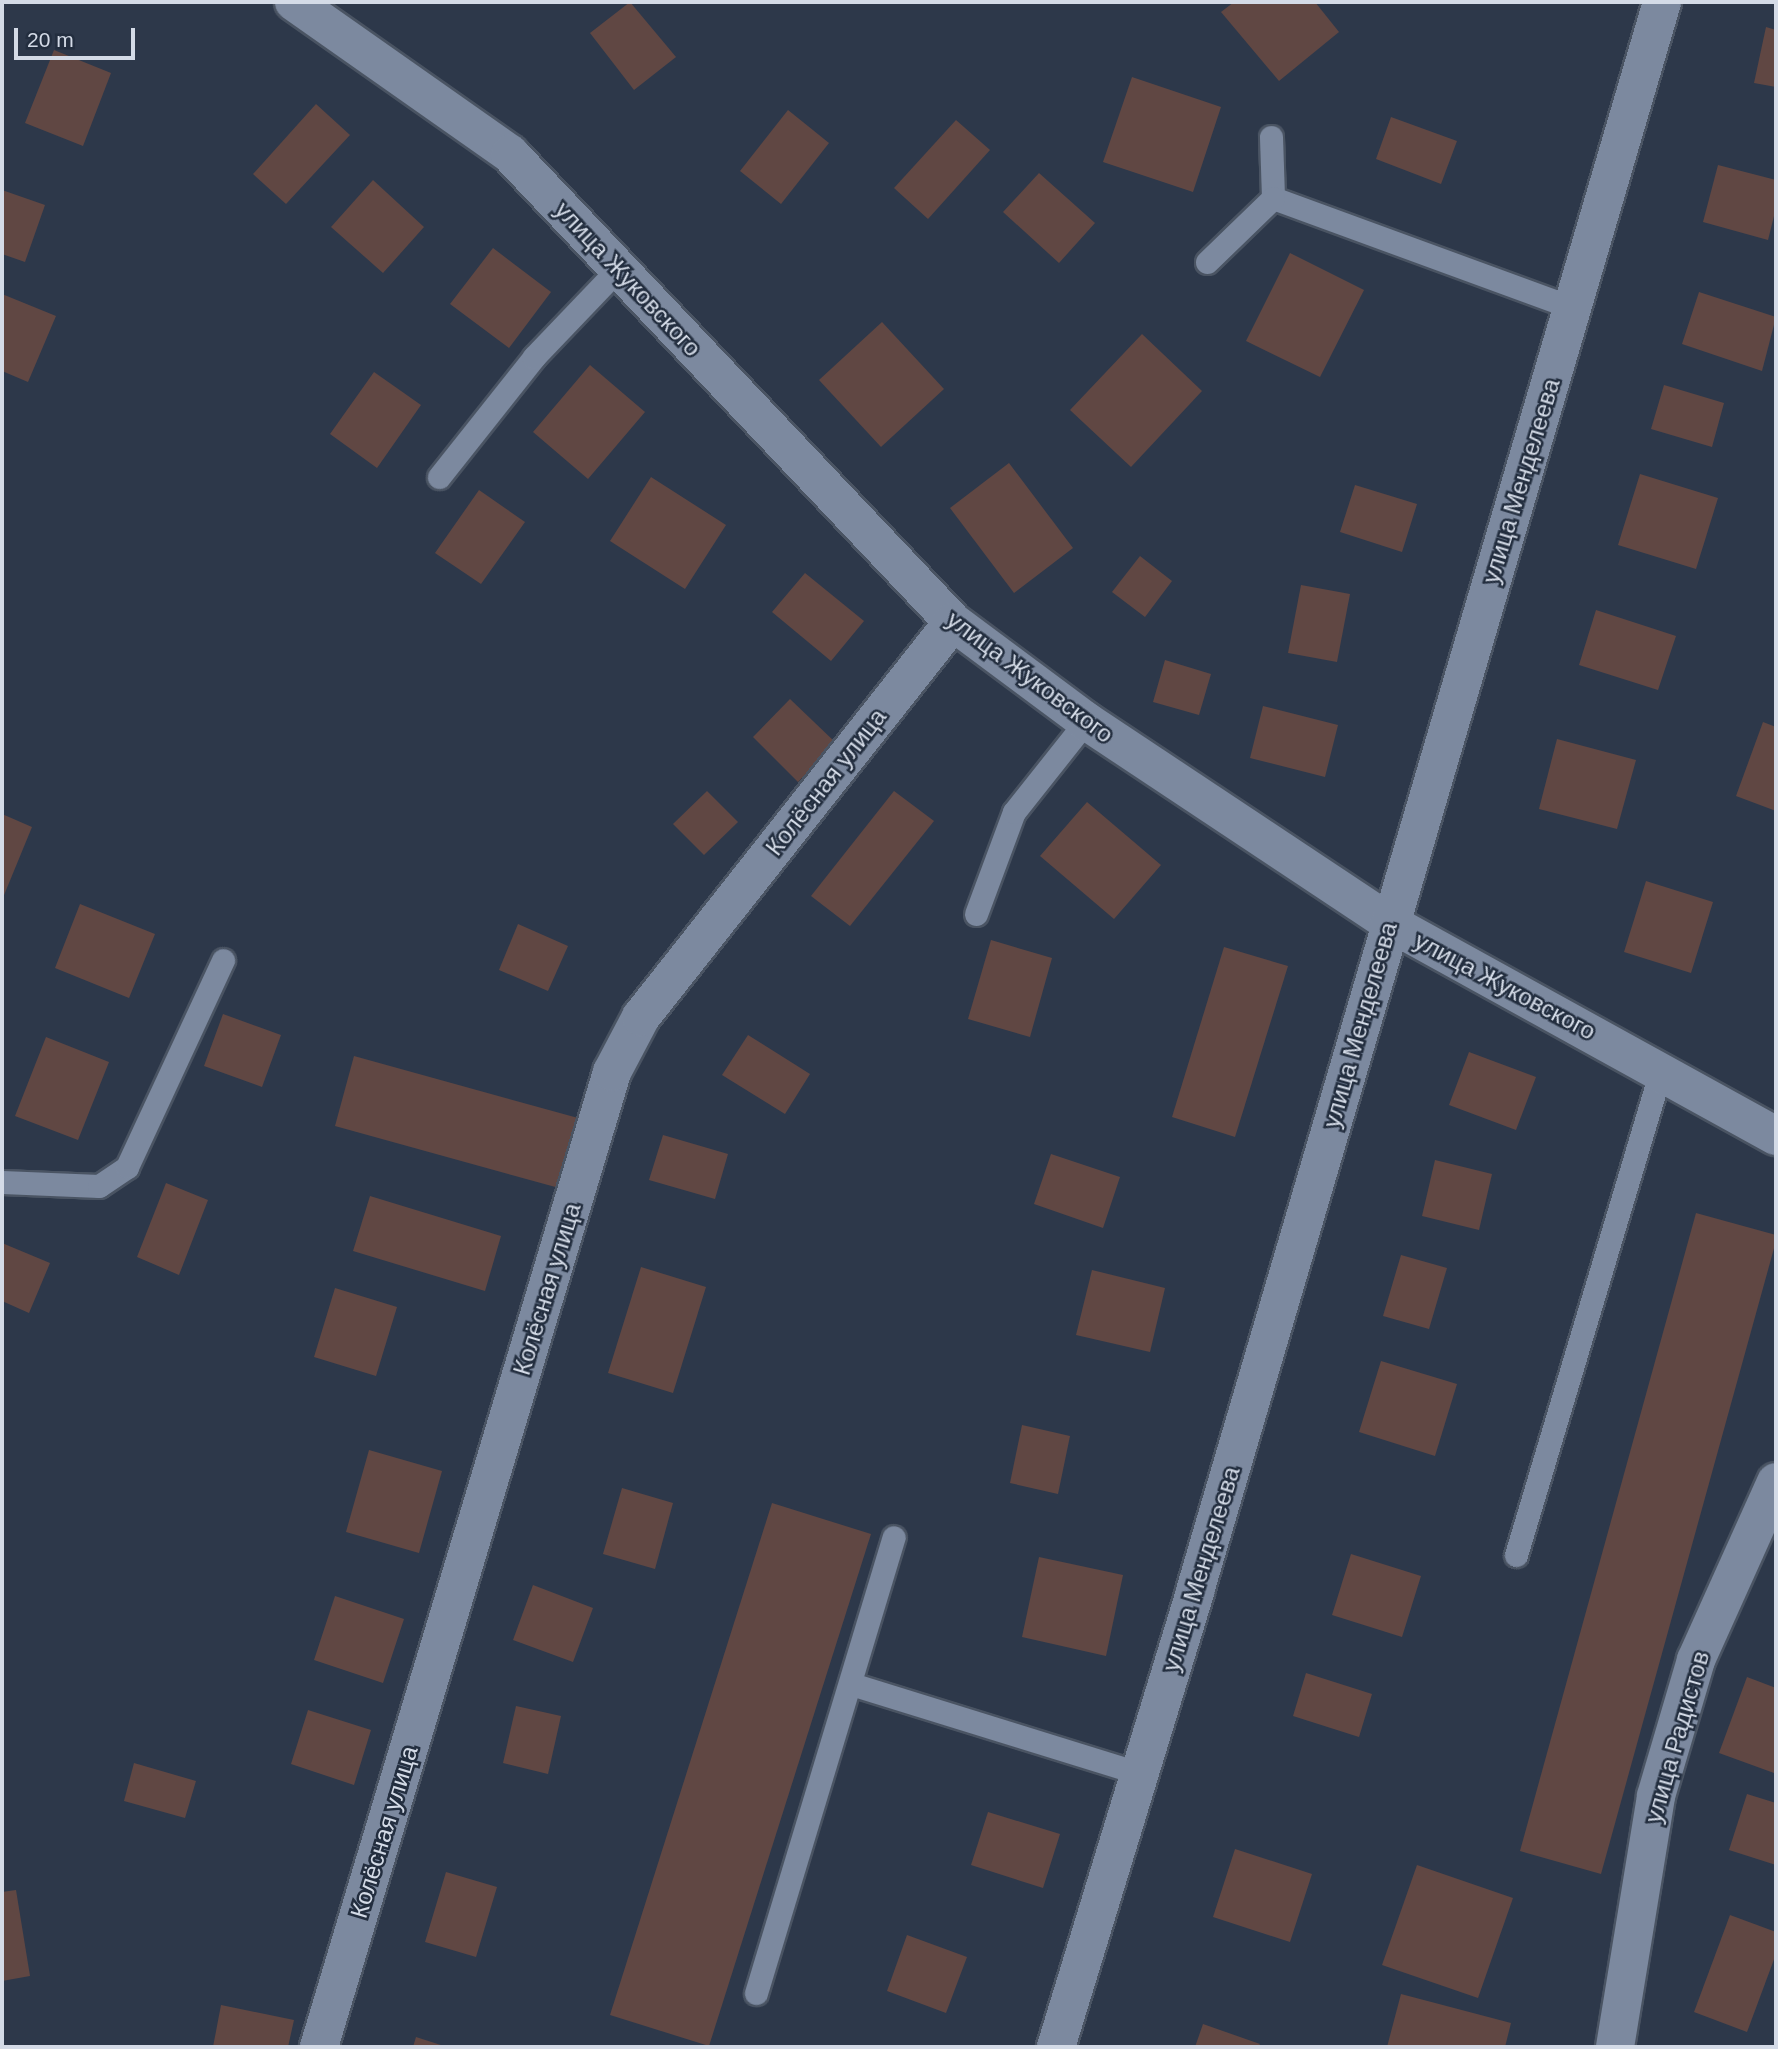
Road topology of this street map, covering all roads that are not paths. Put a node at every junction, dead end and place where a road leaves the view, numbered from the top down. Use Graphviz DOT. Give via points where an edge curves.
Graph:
graph roads {
  1 [pos="294,2"];
  2 [pos="1662,2"];
  3 [pos="1271,137"];
  4 [pos="1273,198"];
  5 [pos="1207,262"];
  6 [pos="619,268"];
  7 [pos="1573,308"];
  8 [pos="439,477"];
  9 [pos="953,622"];
  10 [pos="1086,721"];
  11 [pos="976,914"];
  12 [pos="1390,923"];
  13 [pos="223,960"];
  14 [pos="1661,1070"];
  15 [pos="1776,1136"];
  16 [pos="2,1182"];
  17 [pos="1776,1482"];
  18 [pos="894,1536"];
  19 [pos="1516,1555"];
  20 [pos="851,1684"];
  21 [pos="1138,1773"];
  22 [pos="756,1993"];
  23 [pos="319,2047"];
  24 [pos="1056,2047"];
  25 [pos="1615,2047"];
  1 -- 6 [label="street, улица Жуковского" via="510,154"];
  2 -- 7 [label="street, улица Менделеева"];
  3 -- 4 [label="lane"];
  4 -- 5 [label="lane"];
  4 -- 7 [label="lane"];
  6 -- 8 [label="lane" via="534,357"];
  6 -- 9 [label="street, улица Жуковского"];
  7 -- 12 [label="street, улица Менделеева"];
  9 -- 10 [label="street, улица Жуковского"];
  9 -- 23 [label="street, Колёсная улица" via="641,1017 612,1072"];
  10 -- 11 [label="lane" via="1014,812"];
  10 -- 12 [label="street, улица Жуковского"];
  12 -- 14 [label="street, улица Жуковского"];
  12 -- 21 [label="street, улица Менделеева"];
  13 -- 16 [label="lane" via="127,1167 99,1186"];
  14 -- 15 [label="street, улица Жуковского"];
  14 -- 19 [label="lane"];
  17 -- 25 [label="street, улица Радистов" via="1696,1660 1656,1796"];
  18 -- 20 [label="lane"];
  20 -- 21 [label="lane"];
  20 -- 22 [label="lane"];
  21 -- 24 [label="street, улица Менделеева"];
}
